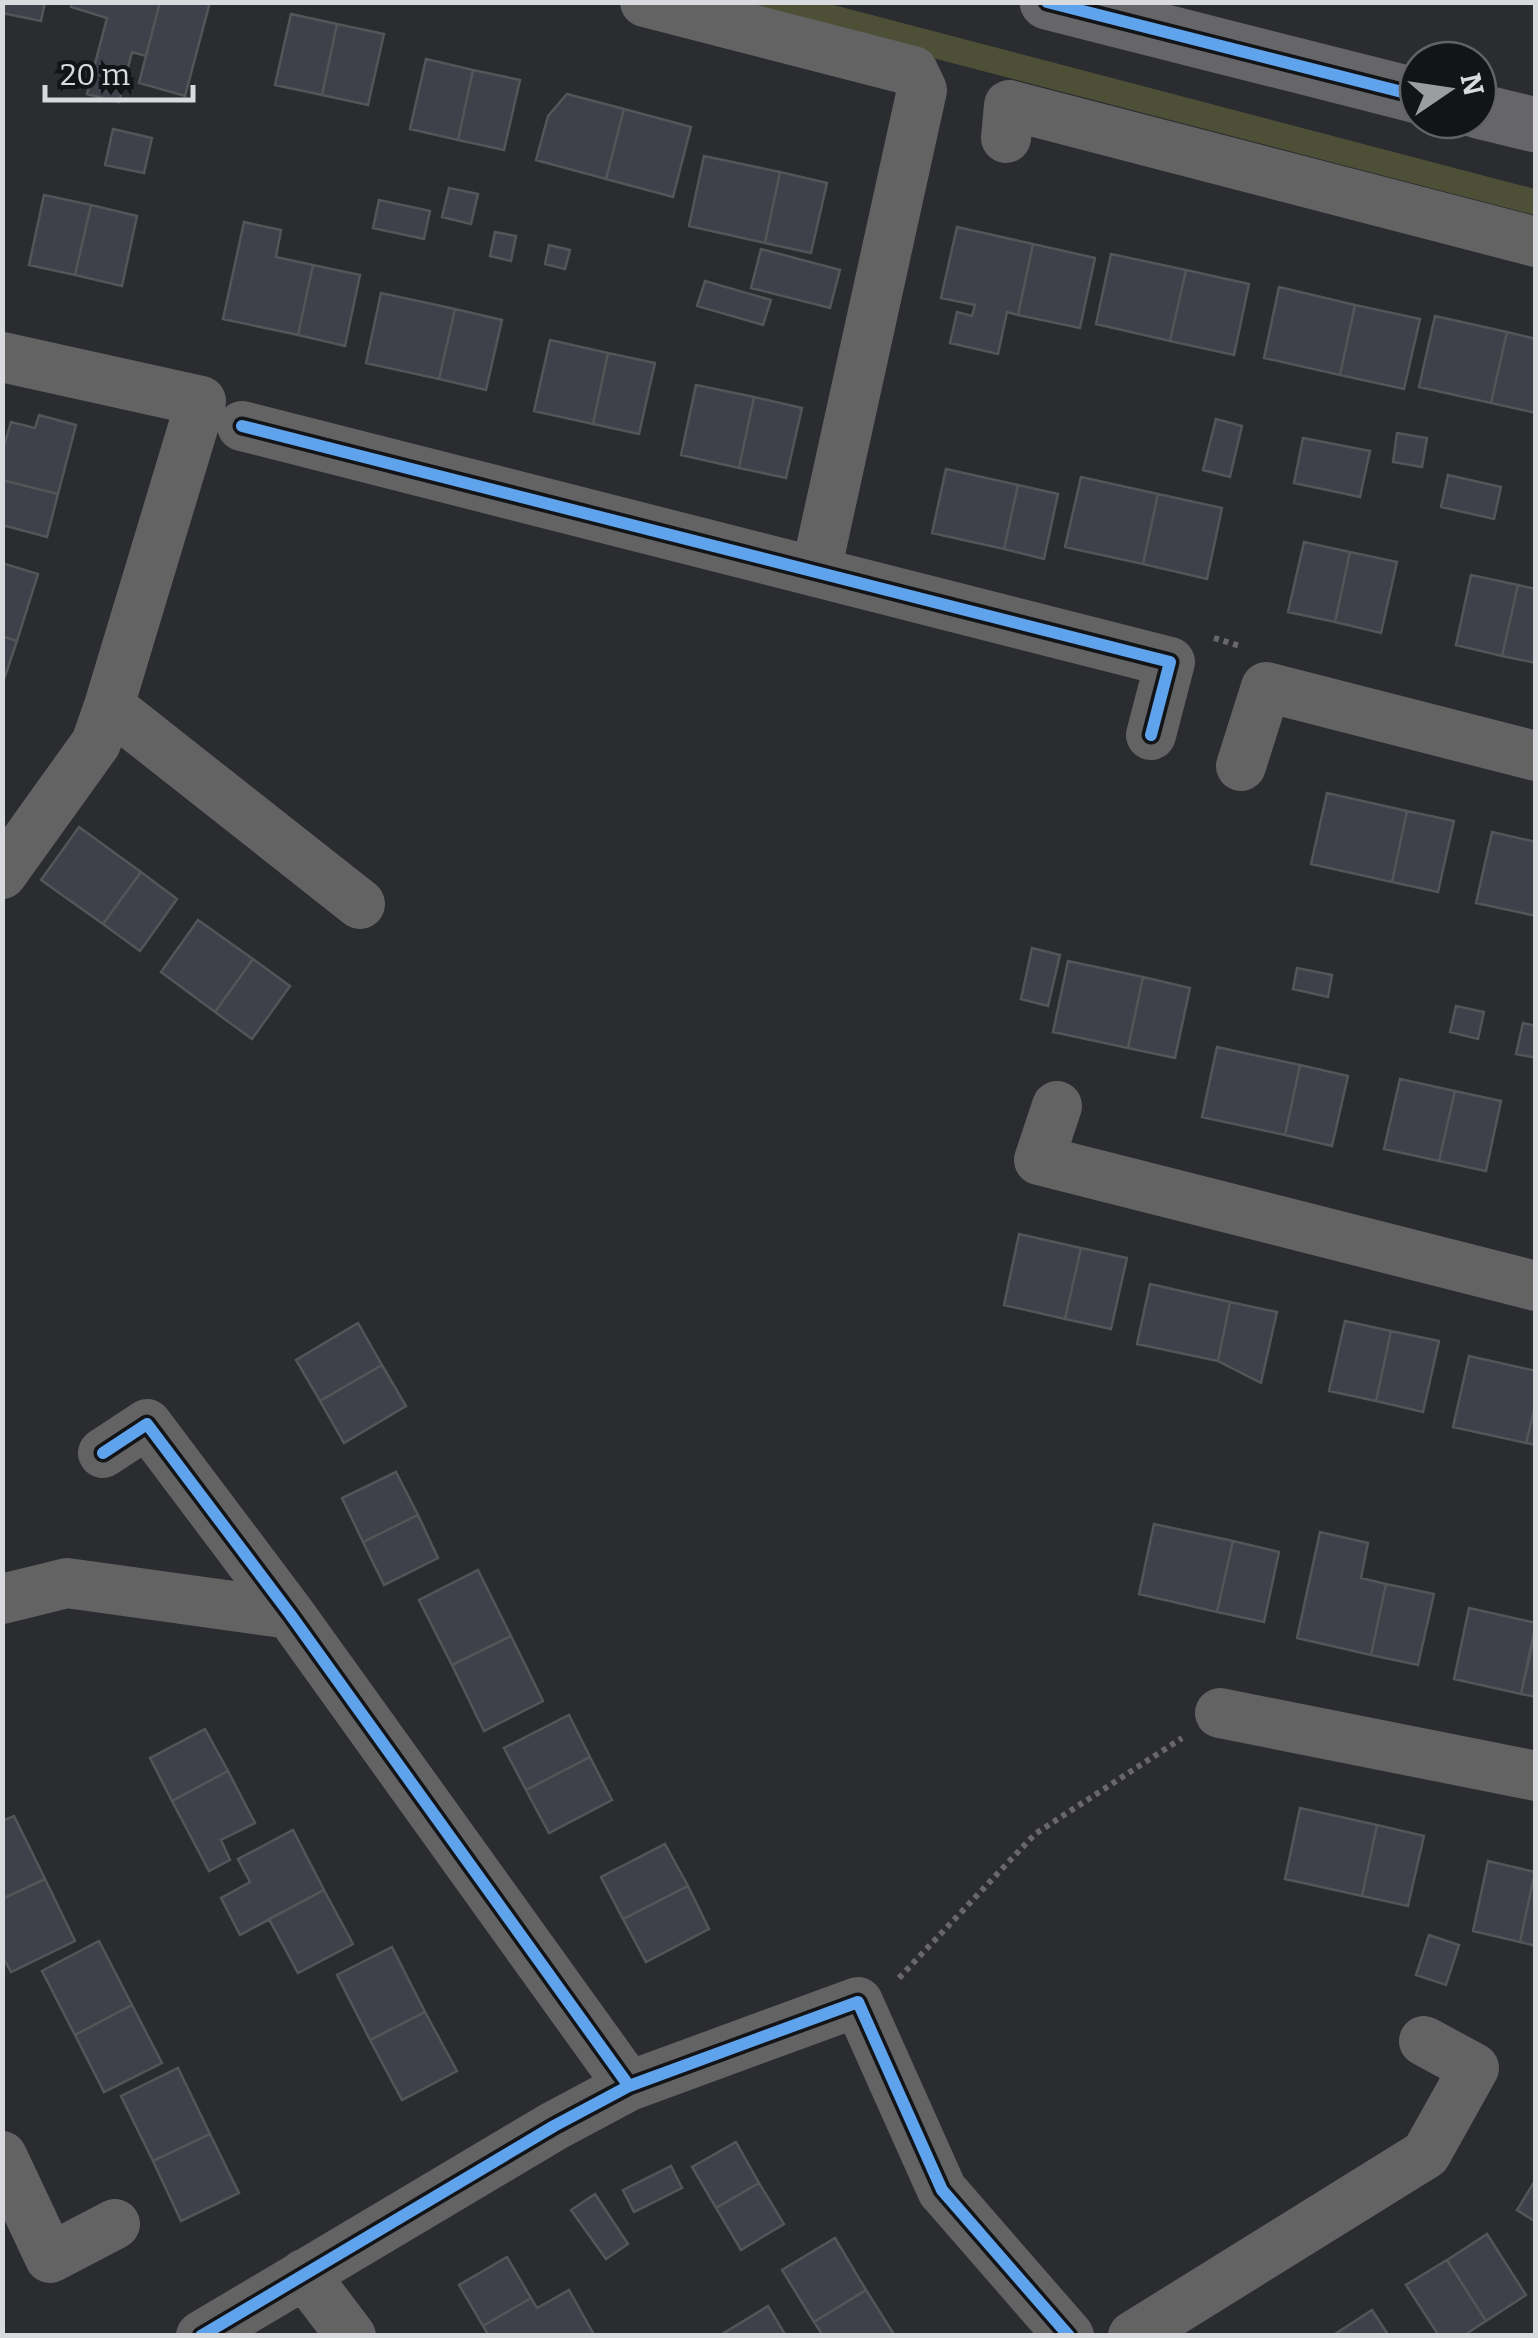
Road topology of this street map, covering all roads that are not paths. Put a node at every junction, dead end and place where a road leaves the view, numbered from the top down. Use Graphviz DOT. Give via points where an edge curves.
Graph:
graph roads {
  1 [pos="645,2"];
  2 [pos="1047,2"];
  3 [pos="1398,91"];
  4 [pos="1498,116"];
  5 [pos="1536,125"];
  6 [pos="1006,138"];
  7 [pos="1536,242"];
  8 [pos="2,357"];
  9 [pos="242,426"];
  10 [pos="816,571"];
  11 [pos="108,706"];
  12 [pos="1151,735"];
  13 [pos="1536,756"];
  14 [pos="1242,766"];
  15 [pos="2,874"];
  16 [pos="360,904"];
  17 [pos="1057,1106"];
  18 [pos="1536,1286"];
  19 [pos="103,1454"];
  20 [pos="2,1600"];
  21 [pos="290,1614"];
  22 [pos="1220,1713"];
  23 [pos="1536,1776"];
  24 [pos="1424,2041"];
  25 [pos="629,2086"];
  26 [pos="2,2156"];
  27 [pos="115,2224"];
  28 [pos="304,2274"];
  29 [pos="201,2336"];
  30 [pos="351,2336"];
  31 [pos="1068,2336"];
  32 [pos="1133,2336"];
  1 -- 10 [label="street" via="913,71 922,90"];
  2 -- 3 [label="street"];
  4 -- 5 [label="street"];
  6 -- 7 [label="street" via="1010,105"];
  8 -- 11 [label="street" via="201,401"];
  9 -- 10 [label="street"];
  10 -- 12 [label="street" via="1170,662"];
  11 -- 15 [label="street" via="96,743"];
  11 -- 16 [label="street"];
  13 -- 14 [label="street" via="1266,687"];
  17 -- 18 [label="street" via="1039,1160"];
  19 -- 21 [label="street" via="148,1424"];
  20 -- 21 [label="street" via="67,1584"];
  21 -- 25 [label="street"];
  22 -- 23 [label="street"];
  24 -- 32 [label="street" via="1474,2068 1426,2154"];
  25 -- 28 [label="street"];
  25 -- 31 [label="street" via="858,2002 942,2190"];
  26 -- 27 [label="street" via="50,2258"];
  28 -- 29 [label="street"];
  28 -- 30 [label="street"];
}
